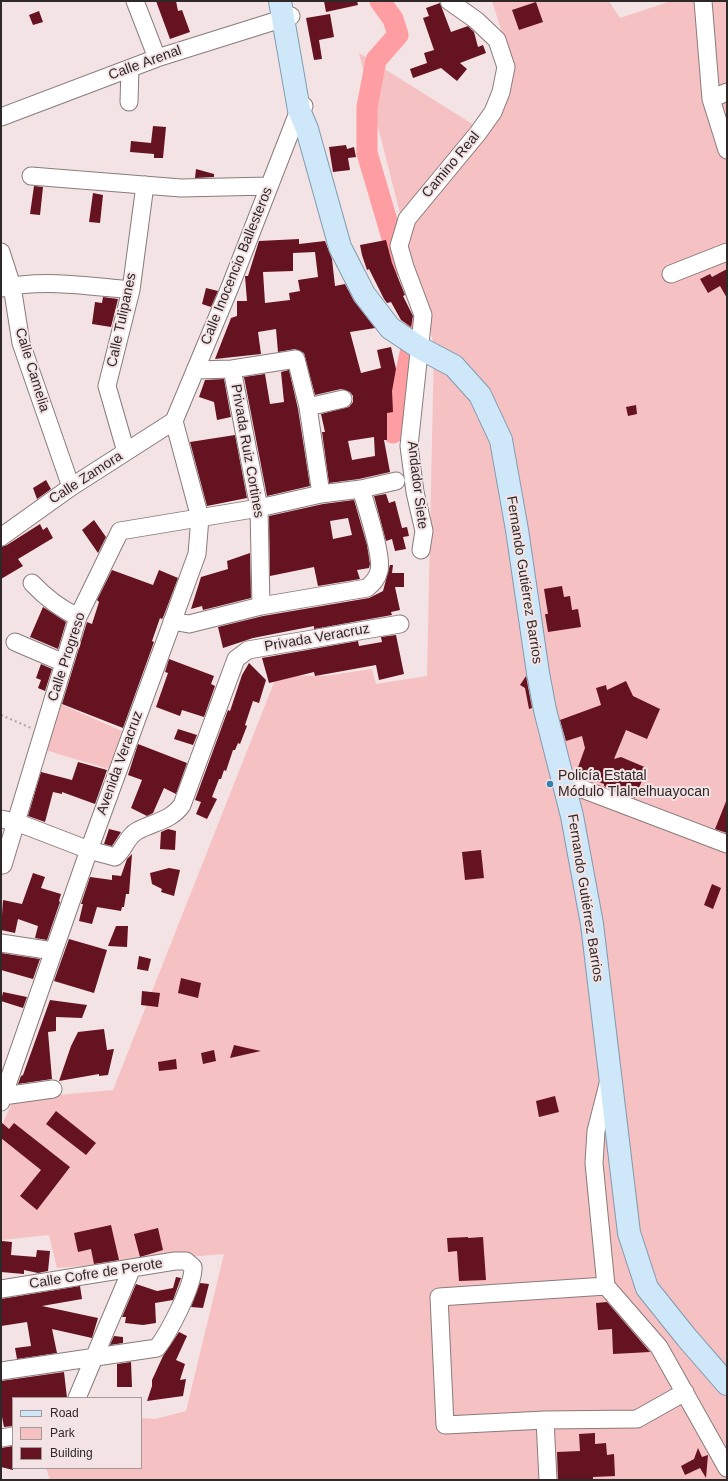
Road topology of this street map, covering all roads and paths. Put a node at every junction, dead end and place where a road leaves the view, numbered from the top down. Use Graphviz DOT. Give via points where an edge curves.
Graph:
graph roads {
  1 [pos="134,1"];
  2 [pos="449,1"];
  3 [pos="703,1"];
  4 [pos="285,9"];
  5 [pos="157,58"];
  6 [pos="130,68"];
  7 [pos="727,92"];
  8 [pos="711,98"];
  9 [pos="129,102"];
  10 [pos="304,114"];
  11 [pos="1,118"];
  12 [pos="727,150"];
  13 [pos="31,176"];
  14 [pos="145,186"];
  15 [pos="270,186"];
  16 [pos="1,252"];
  17 [pos="727,252"];
  18 [pos="671,274"];
  19 [pos="6,287"];
  20 [pos="131,290"];
  21 [pos="411,342"];
  22 [pos="232,369"];
  23 [pos="195,370"];
  24 [pos="343,399"];
  25 [pos="308,407"];
  26 [pos="174,421"];
  27 [pos="126,452"];
  28 [pos="396,481"];
  29 [pos="71,486"];
  30 [pos="361,489"];
  31 [pos="321,494"];
  32 [pos="260,508"];
  33 [pos="200,518"];
  34 [pos="2,534"];
  35 [pos="421,550"];
  36 [pos="32,583"];
  37 [pos="261,606"];
  38 [pos="78,617"];
  39 [pos="172,621"];
  40 [pos="400,624"];
  41 [pos="15,642"];
  42 [pos="64,663"];
  43 [pos="1,715"];
  44 [pos="43,734"];
  45 [pos="564,782"];
  46 [pos="8,821"];
  47 [pos="727,844"];
  48 [pos="89,850"];
  49 [pos="3,865"];
  50 [pos="1,943"];
  51 [pos="53,951"];
  52 [pos="610,1080"];
  53 [pos="53,1089"];
  54 [pos="2,1099"];
  55 [pos="132,1268"];
  56 [pos="606,1286"];
  57 [pos="1,1290"];
  58 [pos="94,1359"];
  59 [pos="1,1371"];
  60 [pos="727,1384"];
  61 [pos="685,1392"];
  62 [pos="77,1397"];
  63 [pos="545,1420"];
  64 [pos="12,1436"];
  65 [pos="1,1438"];
  66 [pos="727,1468"];
  67 [pos="548,1480"];
  1 -- 5 [label="street"];
  2 -- 21 [label="street, Camino Real" via="476,20 497,40 506,67 501,92 493,112 407,219 399,246 423,315"];
  3 -- 8 [label="street"];
  4 -- 5 [label="street, Calle Arenal"];
  4 -- 10 [label="main road, Fernando Gutiérrez Barrios"];
  5 -- 6 [label="street, Calle Arenal"];
  6 -- 9 [label="street"];
  6 -- 11 [label="street, Calle Arenal"];
  7 -- 8 [label="street"];
  8 -- 12 [label="street"];
  10 -- 15 [label="street, Calle Inocencio Ballesteros"];
  10 -- 21 [label="main road, Fernando Gutiérrez Barrios" via="340,247 364,294 390,328"];
  13 -- 14 [label="street"];
  14 -- 15 [label="street"];
  14 -- 20 [label="street, Calle Tulipanes"];
  15 -- 23 [label="street, Calle Inocencio Ballesteros"];
  16 -- 19 [label="street, Calle Camelia"];
  17 -- 18 [label="street"];
  19 -- 20 [label="street" via="68,284"];
  19 -- 29 [label="street, Calle Camelia" via="21,343"];
  20 -- 27 [label="street, Calle Tulipanes" via="107,386"];
  21 -- 35 [label="street, Andador Siete" via="409,446 415,492 424,531"];
  21 -- 45 [label="main road, Fernando Gutiérrez Barrios" via="454,366 480,395 502,440 538,673"];
  22 -- 23 [label="street"];
  22 -- 25 [label="street" via="296,359"];
  22 -- 32 [label="street, Privada Ruiz Cortines"];
  23 -- 26 [label="street, Calle Inocencio Ballesteros"];
  24 -- 25 [label="street"];
  25 -- 31 [label="street"];
  26 -- 27 [label="street, Calle Zamora"];
  26 -- 33 [label="street, Avenida Veracruz"];
  27 -- 29 [label="street, Calle Zamora"];
  28 -- 30 [label="street"];
  29 -- 34 [label="street, Calle Zamora"];
  30 -- 31 [label="street"];
  30 -- 37 [label="street" via="378,554 380,570 375,582 367,588"];
  31 -- 32 [label="street"];
  32 -- 33 [label="street"];
  32 -- 37 [label="street, Privada Ruiz Cortines"];
  33 -- 38 [label="street, Calle Progreso" via="120,531"];
  33 -- 39 [label="street, Avenida Veracruz" via="197,554"];
  36 -- 38 [label="street" via="62,610"];
  37 -- 39 [label="street" via="189,624"];
  38 -- 42 [label="street, Calle Progreso"];
  39 -- 48 [label="street, Avenida Veracruz"];
  40 -- 48 [label="street, Privada Veracruz" via="248,650 236,659 182,805 176,814 137,831 130,836 115,857"];
  41 -- 42 [label="street"];
  42 -- 44 [label="street, Calle Progreso"];
  43 -- 44 [label="path"];
  44 -- 46 [label="street, Calle Progreso"];
  45 -- 47 [label="street"];
  45 -- 52 [label="main road, Fernando Gutiérrez Barrios" via="592,924"];
  46 -- 48 [label="street"];
  46 -- 49 [label="street, Calle Progreso"];
  48 -- 51 [label="street, Avenida Veracruz"];
  50 -- 51 [label="street"];
  51 -- 54 [label="street, Avenida Veracruz"];
  52 -- 56 [label="street" via="596,1131 594,1163"];
  52 -- 60 [label="main road, Fernando Gutiérrez Barrios" via="629,1233 647,1288"];
  53 -- 54 [label="street"];
  55 -- 57 [label="street, Calle Cofre de Perote"];
  55 -- 58 [label="street"];
  55 -- 58 [label="street, Calle Cofre de Perote" via="186,1260 193,1272 185,1296 157,1348"];
  56 -- 61 [label="street" via="659,1347"];
  56 -- 63 [label="street" via="439,1297 445,1425"];
  58 -- 59 [label="street"];
  58 -- 62 [label="street"];
  61 -- 63 [label="street" via="637,1419"];
  61 -- 66 [label="street"];
  63 -- 67 [label="street"];
  64 -- 65 [label="street"];
}
